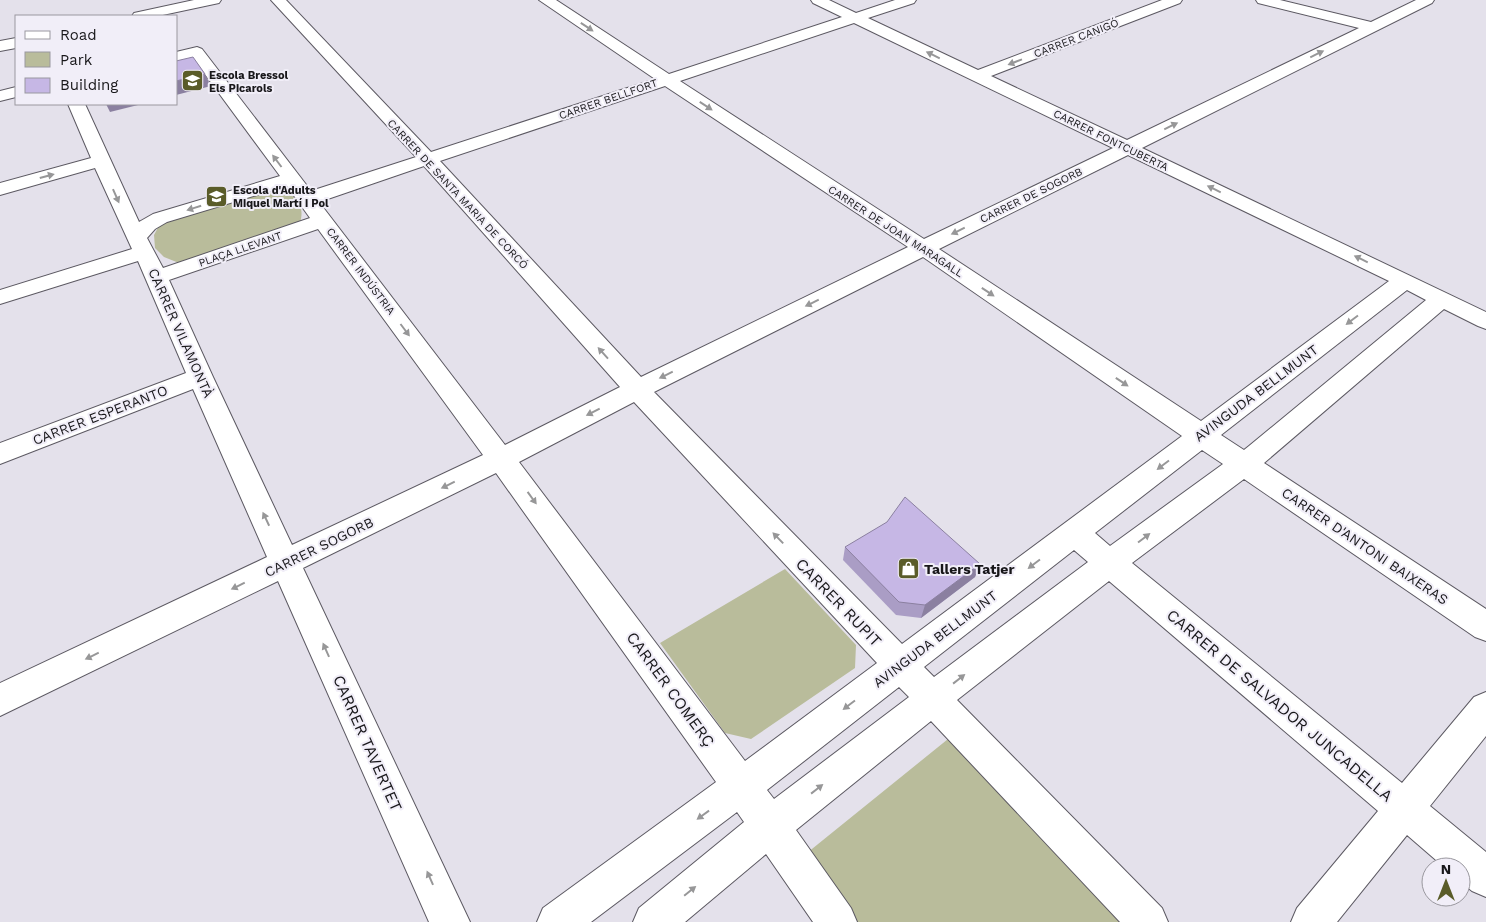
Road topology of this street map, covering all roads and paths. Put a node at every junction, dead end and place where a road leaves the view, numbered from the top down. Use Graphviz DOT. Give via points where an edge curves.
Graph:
graph roads {
  1 [pos="214,0"];
  2 [pos="278,0"];
  3 [pos="546,0"];
  4 [pos="818,0"];
  5 [pos="908,0"];
  6 [pos="1175,0"];
  7 [pos="1263,0"];
  8 [pos="1427,0"];
  9 [pos="144,15"];
  10 [pos="855,18"];
  11 [pos="1373,27"];
  12 [pos="15,43"];
  13 [pos="0,46"];
  14 [pos="178,57"];
  15 [pos="978,76"];
  16 [pos="665,79"];
  17 [pos="15,92"];
  18 [pos="0,96"];
  19 [pos="76,105"];
  20 [pos="1127,148"];
  21 [pos="429,160"];
  22 [pos="100,161"];
  23 [pos="291,179"];
  24 [pos="0,189"];
  25 [pos="307,199"];
  26 [pos="322,221"];
  27 [pos="140,244"];
  28 [pos="923,248"];
  29 [pos="158,277"];
  30 [pos="1404,280"];
  31 [pos="0,297"];
  32 [pos="1441,298"];
  33 [pos="1486,321"];
  34 [pos="200,377"];
  35 [pos="636,390"];
  36 [pos="1201,436"];
  37 [pos="0,454"];
  38 [pos="503,458"];
  39 [pos="1243,464"];
  40 [pos="1074,533"];
  41 [pos="287,563"];
  42 [pos="1109,564"];
  43 [pos="1486,627"];
  44 [pos="900,666"];
  45 [pos="933,699"];
  46 [pos="0,700"];
  47 [pos="1486,709"];
  48 [pos="742,786"];
  49 [pos="1404,807"];
  50 [pos="770,826"];
  51 [pos="1486,877"];
  52 [pos="450,922"];
  53 [pos="557,922"];
  54 [pos="652,922"];
  55 [pos="837,922"];
  56 [pos="1148,922"];
  57 [pos="1311,922"];
  1 -- 9 [label="street"];
  2 -- 21 [label="street, CARRER DE SANTA MARIA DE CORCÓ"];
  3 -- 16 [label="street, CARRER DE JOAN MARAGALL, one-way"];
  4 -- 10 [label="street, CARRER FONTCUBERTA"];
  5 -- 10 [label="street, CARRER BELLFORT"];
  6 -- 15 [label="street, CARRER CANIGÓ, one-way"];
  7 -- 11 [label="street"];
  8 -- 11 [label="street, CARRER DE SOGORB"];
  15 -- 10 [label="street, CARRER FONTCUBERTA, one-way"];
  10 -- 16 [label="street, CARRER BELLFORT"];
  20 -- 11 [label="street, CARRER DE SOGORB, one-way"];
  12 -- 13 [label="street"];
  23 -- 14 [label="street, CARRER INDÚSTRIA, one-way" via="197,52"];
  15 -- 20 [label="street, CARRER FONTCUBERTA"];
  16 -- 21 [label="street, CARRER BELLFORT"];
  16 -- 28 [label="street, CARRER DE JOAN MARAGALL, one-way"];
  17 -- 18 [label="street"];
  19 -- 22 [label="street, CARRER VILAMONTÀ"];
  20 -- 28 [label="street, CARRER DE SOGORB, one-way"];
  30 -- 20 [label="street, CARRER FONTCUBERTA, one-way"];
  21 -- 25 [label="street, CARRER BELLFORT"];
  35 -- 21 [label="street, CARRER DE SANTA MARIA DE CORCÓ, one-way"];
  24 -- 22 [label="street, one-way"];
  22 -- 27 [label="street, CARRER VILAMONTÀ, one-way"];
  23 -- 25 [label="street, CARRER INDÚSTRIA"];
  23 -- 27 [label="street, one-way" via="160,218 148,225"];
  25 -- 26 [label="street, CARRER INDÚSTRIA"];
  26 -- 29 [label="street, PLAÇA LLEVANT"];
  26 -- 38 [label="street, CARRER INDÚSTRIA, one-way"];
  27 -- 29 [label="street, CARRER VILAMONTÀ"];
  27 -- 31 [label="street"];
  28 -- 35 [label="street, CARRER DE SOGORB, one-way"];
  28 -- 36 [label="street, CARRER DE JOAN MARAGALL, one-way"];
  29 -- 34 [label="street, CARRER VILAMONTÀ"];
  30 -- 32 [label="street, CARRER FONTCUBERTA"];
  30 -- 36 [label="street, AVINGUDA BELLMUNT, one-way"];
  32 -- 33 [label="street, CARRER FONTCUBERTA"];
  32 -- 39 [label="street"];
  34 -- 37 [label="street, CARRER ESPERANTO"];
  41 -- 34 [label="street, CARRER VILAMONTÀ, one-way"];
  35 -- 38 [label="street, CARRER SOGORB, one-way"];
  44 -- 35 [label="street, CARRER RUPIT, one-way"];
  36 -- 39 [label="street, CARRER DE JOAN MARAGALL"];
  36 -- 40 [label="street, AVINGUDA BELLMUNT, one-way"];
  38 -- 41 [label="street, CARRER SOGORB, one-way"];
  38 -- 48 [label="street, CARRER COMERÇ, one-way"];
  42 -- 39 [label="street, one-way"];
  39 -- 43 [label="street, CARRER D'ANTONI BAIXERAS"];
  40 -- 42 [label="street, CARRER DE SALVADOR JUNCADELLA"];
  40 -- 44 [label="street, AVINGUDA BELLMUNT, one-way"];
  41 -- 46 [label="street, CARRER SOGORB, one-way"];
  52 -- 41 [label="street, CARRER TAVERTET, one-way"];
  45 -- 42 [label="street, one-way"];
  42 -- 49 [label="street, CARRER DE SALVADOR JUNCADELLA"];
  44 -- 45 [label="street, CARRER RUPIT"];
  44 -- 48 [label="street, AVINGUDA BELLMUNT, one-way"];
  50 -- 45 [label="street, one-way"];
  45 -- 56 [label="street, CARRER RUPIT"];
  47 -- 49 [label="street"];
  48 -- 50 [label="street, CARRER COMERÇ"];
  48 -- 53 [label="street, AVINGUDA BELLMUNT, one-way"];
  49 -- 51 [label="street, CARRER DE SALVADOR JUNCADELLA"];
  49 -- 57 [label="street"];
  54 -- 50 [label="street, one-way"];
  50 -- 55 [label="street, CARRER COMERÇ"];
}
